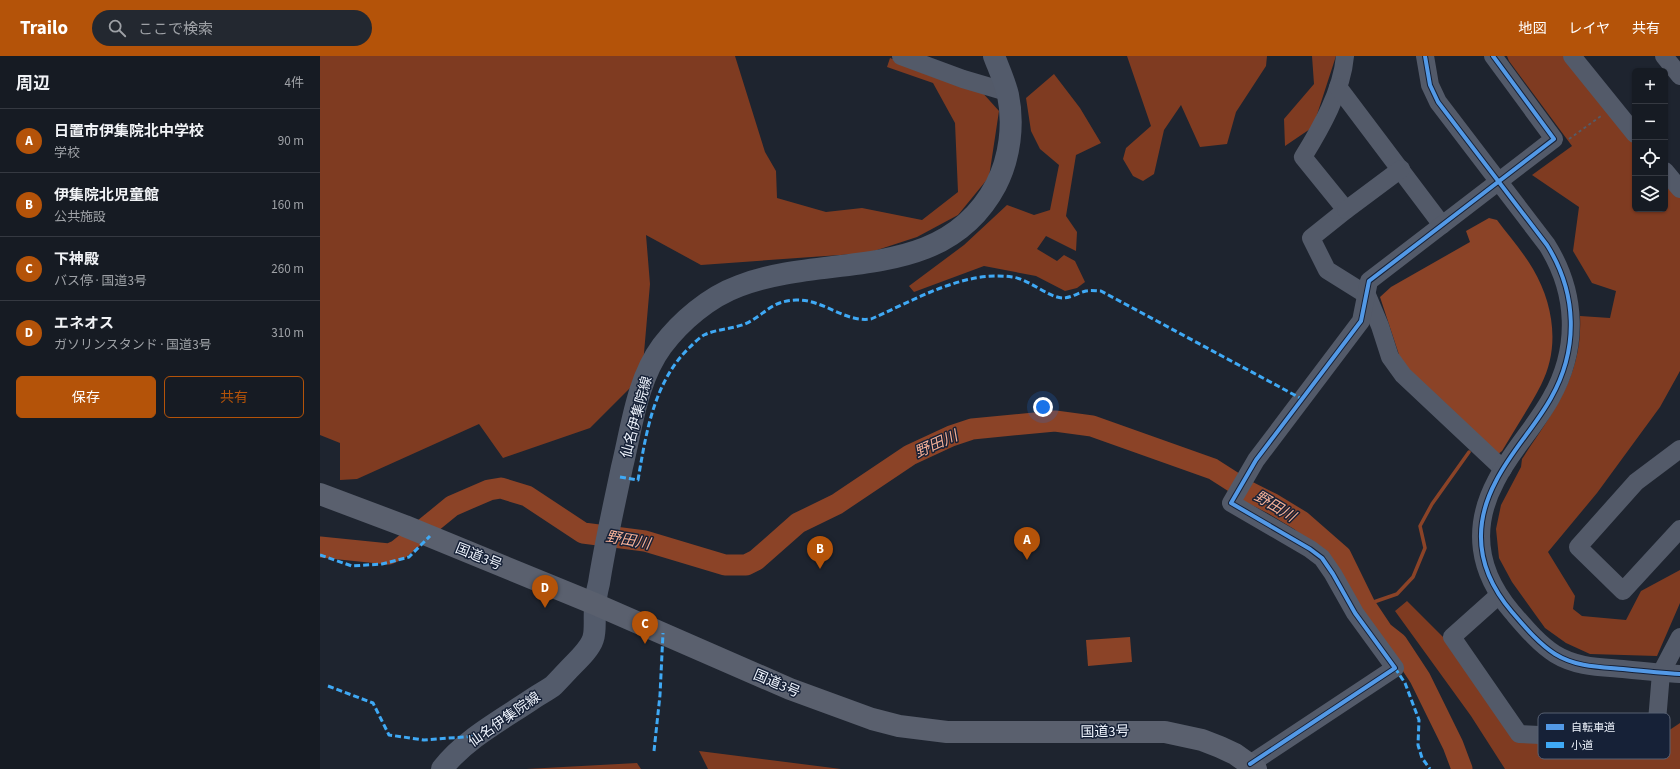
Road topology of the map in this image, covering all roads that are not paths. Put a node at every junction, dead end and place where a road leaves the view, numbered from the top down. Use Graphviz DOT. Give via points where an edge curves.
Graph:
graph roads {
  1 [pos="901,56"];
  2 [pos="994,56"];
  3 [pos="1345,56"];
  4 [pos="1425,56"];
  5 [pos="1493,56"];
  6 [pos="1572,56"];
  7 [pos="1664,56"];
  8 [pos="1680,76"];
  9 [pos="1338,87"];
  10 [pos="1007,92"];
  11 [pos="1632,130"];
  12 [pos="1401,170"];
  13 [pos="1668,175"];
  14 [pos="1499,183"];
  15 [pos="1680,189"];
  16 [pos="1346,210"];
  17 [pos="1442,225"];
  18 [pos="1367,295"];
  19 [pos="1680,449"];
  20 [pos="1503,469"];
  21 [pos="320,494"];
  22 [pos="1680,529"];
  23 [pos="1498,596"];
  24 [pos="595,604"];
  25 [pos="1680,637"];
  26 [pos="1661,673"];
  27 [pos="1680,674"];
  28 [pos="1658,713"];
  29 [pos="1538,735"];
  30 [pos="1253,766"];
  31 [pos="442,769"];
  1 -- 10 [label="street"];
  2 -- 10 [label="main road, 仙名伊集院線"];
  3 -- 9 [label="street"];
  4 -- 14 [label="street" via="1430,85 1438,102"];
  5 -- 14 [label="street" via="1554,139"];
  6 -- 11 [label="street"];
  7 -- 8 [label="street"];
  9 -- 12 [label="street"];
  9 -- 16 [label="street" via="1324,124 1303,157"];
  10 -- 24 [label="main road, 仙名伊集院線" via="1010,127 1005,164 984,204 956,233 930,247 895,258 782,274 737,286 700,308 672,334 652,363 636,404 604,548"];
  12 -- 16 [label="street"];
  12 -- 17 [label="street"];
  13 -- 15 [label="street"];
  14 -- 17 [label="street"];
  14 -- 20 [label="street" via="1554,257 1569,299 1572,326 1569,350 1554,393"];
  16 -- 18 [label="street" via="1311,238 1327,270"];
  17 -- 18 [label="street" via="1369,281"];
  18 -- 20 [label="street" via="1390,357 1403,376"];
  18 -- 30 [label="street" via="1361,321 1256,460 1231,503 1322,558 1354,613 1396,668"];
  19 -- 22 [label="street" via="1636,482 1578,547 1624,591"];
  20 -- 23 [label="street" via="1483,516 1482,536 1482,555"];
  21 -- 24 [label="highway, 国道3号"];
  23 -- 26 [label="street" via="1533,635 1555,654 1569,661 1584,666"];
  23 -- 29 [label="street" via="1452,637 1519,734"];
  24 -- 30 [label="highway, 国道3号" via="790,689 899,726 947,732 1165,732 1202,740"];
  24 -- 31 [label="main road, 仙名伊集院線" via="593,639 583,654 552,686 476,736"];
  25 -- 26 [label="street"];
  26 -- 27 [label="street"];
  26 -- 28 [label="street"];
}
